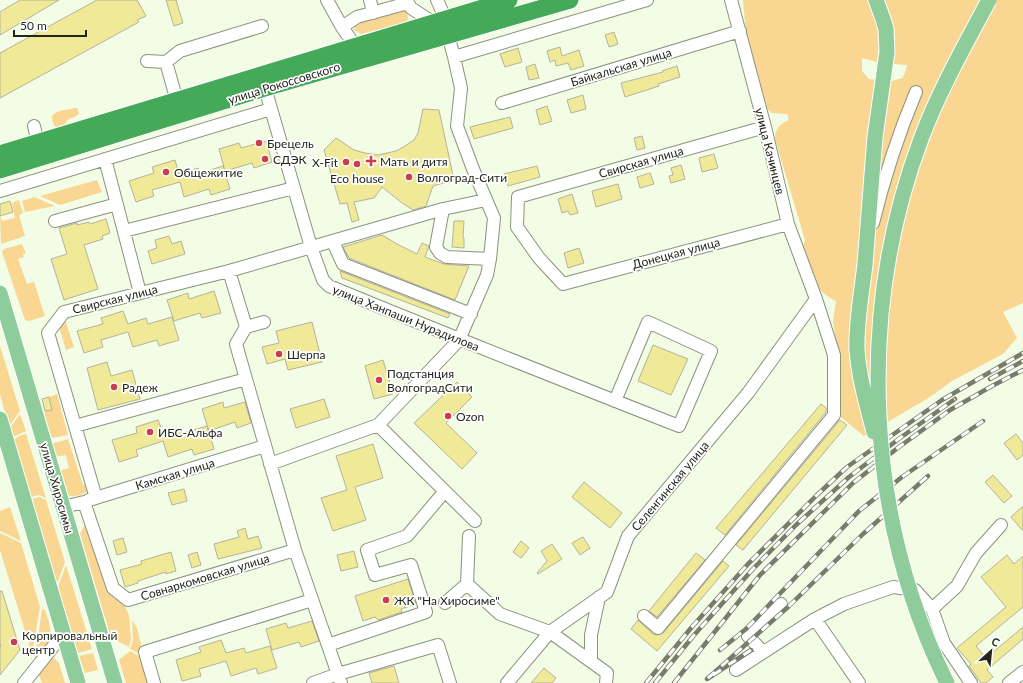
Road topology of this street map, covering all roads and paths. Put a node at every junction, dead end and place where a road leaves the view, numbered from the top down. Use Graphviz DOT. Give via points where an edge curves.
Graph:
graph roads {
  1 [pos="328,0"];
  2 [pos="370,0"];
  3 [pos="436,0"];
  4 [pos="509,0"];
  5 [pos="570,0"];
  6 [pos="647,0"];
  7 [pos="731,0"];
  8 [pos="876,0"];
  9 [pos="988,0"];
  10 [pos="406,2"];
  11 [pos="373,13"];
  12 [pos="262,26"];
  13 [pos="443,26"];
  14 [pos="342,27"];
  15 [pos="740,31"];
  16 [pos="356,47"];
  17 [pos="454,57"];
  18 [pos="147,60"];
  19 [pos="166,62"];
  20 [pos="265,88"];
  21 [pos="916,92"];
  22 [pos="177,101"];
  23 [pos="502,103"];
  24 [pos="271,109"];
  25 [pos="34,126"];
  26 [pos="765,127"];
  27 [pos="38,143"];
  28 [pos="0,154"];
  29 [pos="105,159"];
  30 [pos="0,170"];
  31 [pos="294,188"];
  32 [pos="0,191"];
  33 [pos="486,200"];
  34 [pos="117,204"];
  35 [pos="443,209"];
  36 [pos="55,221"];
  37 [pos="788,224"];
  38 [pos="124,231"];
  39 [pos="333,242"];
  40 [pos="311,247"];
  41 [pos="490,259"];
  42 [pos="865,264"];
  43 [pos="229,271"];
  44 [pos="563,284"];
  45 [pos="0,293"];
  46 [pos="140,293"];
  47 [pos="816,299"];
  48 [pos="471,314"];
  49 [pos="264,322"];
  50 [pos="246,327"];
  51 [pos="459,340"];
  52 [pos="246,379"];
  53 [pos="615,401"];
  54 [pos="0,419"];
  55 [pos="378,425"];
  56 [pos="75,426"];
  57 [pos="265,446"];
  58 [pos="4,447"];
  59 [pos="270,464"];
  60 [pos="886,483"];
  61 [pos="445,491"];
  62 [pos="90,500"];
  63 [pos="63,507"];
  64 [pos="474,521"];
  65 [pos="1001,525"];
  66 [pos="468,536"];
  67 [pos="295,550"];
  68 [pos="467,584"];
  69 [pos="599,597"];
  70 [pos="312,600"];
  71 [pos="444,603"];
  72 [pos="781,604"];
  73 [pos="932,609"];
  74 [pos="644,616"];
  75 [pos="814,619"];
  76 [pos="550,632"];
  77 [pos="64,633"];
  78 [pos="328,645"];
  79 [pos="764,652"];
  80 [pos="591,661"];
  81 [pos="736,670"];
  82 [pos="1023,672"];
  83 [pos="340,679"];
  84 [pos="24,683"];
  85 [pos="78,683"];
  86 [pos="115,683"];
  87 [pos="154,683"];
  88 [pos="313,683"];
  89 [pos="450,683"];
  90 [pos="507,683"];
  91 [pos="606,683"];
  92 [pos="859,683"];
  93 [pos="946,683"];
  94 [pos="971,683"];
  95 [pos="1009,683"];
  1 -- 14 [label="street"];
  2 -- 11 [label="street"];
  3 -- 13 [label="street"];
  4 -- 13 [label="highway, улица Рокоссовского"];
  5 -- 13 [label="highway, улица Рокоссовского"];
  6 -- 17 [label="street"];
  7 -- 15 [label="street, улица Качинцев"];
  8 -- 42 [label="main road" via="884,19 887,52 875,137"];
  9 -- 60 [label="main road, bridge" via="937,101 919,145 908,178 887,267 880,322 878,379"];
  10 -- 11 [label="street"];
  10 -- 13 [label="street" via="417,12"];
  11 -- 14 [label="street" via="358,16"];
  12 -- 19 [label="street" via="180,51"];
  13 -- 16 [label="highway, улица Рокоссовского"];
  13 -- 17 [label="street"];
  13 -- 20 [label="highway, улица Рокоссовского"];
  14 -- 16 [label="street"];
  15 -- 23 [label="street, Байкальская улица"];
  15 -- 26 [label="street, улица Качинцев"];
  16 -- 22 [label="highway, улица Рокоссовского"];
  17 -- 33 [label="street" via="461,88 457,126"];
  18 -- 19 [label="street"];
  19 -- 22 [label="street"];
  20 -- 24 [label="street, улица Ханпаши Нурадилова"];
  20 -- 30 [label="highway, улица Рокоссовского"];
  21 -- 42 [label="street" via="887,171"];
  22 -- 27 [label="highway, улица Рокоссовского"];
  24 -- 29 [label="street"];
  24 -- 31 [label="street, улица Ханпаши Нурадилова"];
  25 -- 27 [label="street"];
  26 -- 37 [label="street, улица Качинцев"];
  26 -- 44 [label="street, Свирская улица" via="518,197 518,227 539,258"];
  27 -- 28 [label="highway, улица Рокоссовского"];
  29 -- 32 [label="street"];
  29 -- 34 [label="street"];
  31 -- 38 [label="street"];
  31 -- 40 [label="street, улица Ханпаши Нурадилова"];
  33 -- 35 [label="street, Свирская улица"];
  33 -- 41 [label="street" via="494,218"];
  34 -- 36 [label="street"];
  34 -- 38 [label="street"];
  35 -- 39 [label="street, Свирская улица"];
  35 -- 41 [label="street" via="436,247 440,253 447,256"];
  37 -- 44 [label="street, Донецкая улица"];
  37 -- 47 [label="street, улица Качинцев"];
  38 -- 46 [label="street"];
  39 -- 40 [label="street, Свирская улица"];
  39 -- 48 [label="street" via="343,264"];
  40 -- 43 [label="street, Свирская улица"];
  40 -- 51 [label="street, улица Ханпаши Нурадилова" via="322,280 329,286"];
  41 -- 48 [label="street"];
  42 -- 60 [label="main road, bridge" via="857,350 861,379"];
  43 -- 46 [label="street, Свирская улица"];
  43 -- 50 [label="street"];
  45 -- 63 [label="main road, улица Хиросимы"];
  46 -- 56 [label="street, Свирская улица" via="64,312 48,333"];
  47 -- 69 [label="street, Селенгинская улица" via="748,393 628,536 607,592"];
  47 -- 74 [label="street, улица Качинцев" via="834,355 834,415 658,628"];
  48 -- 51 [label="street"];
  49 -- 50 [label="street"];
  50 -- 52 [label="street" via="236,344"];
  51 -- 53 [label="street, улица Ханпаши Нурадилова"];
  51 -- 55 [label="street"];
  52 -- 56 [label="street"];
  52 -- 57 [label="street"];
  53 -- 53 [label="street, улица Ханпаши Нурадилова" via="679,426 711,351 648,322"];
  54 -- 58 [label="main road"];
  55 -- 59 [label="street"];
  55 -- 61 [label="street"];
  56 -- 62 [label="street, Свирская улица"];
  57 -- 59 [label="street"];
  57 -- 62 [label="street, Камская улица"];
  58 -- 77 [label="main road"];
  59 -- 67 [label="street"];
  60 -- 93 [label="main road, bridge" via="893,527 918,617"];
  61 -- 64 [label="street"];
  61 -- 78 [label="street" via="407,536 367,550 375,575 411,565 426,612"];
  62 -- 63 [label="street"];
  62 -- 67 [label="street, Совнаркомовская улица" via="113,588 128,600"];
  63 -- 86 [label="main road, улица Хиросимы"];
  65 -- 73 [label="street" via="976,553 957,586"];
  66 -- 68 [label="street"];
  67 -- 70 [label="street"];
  68 -- 71 [label="street"];
  68 -- 76 [label="street" via="500,614"];
  69 -- 76 [label="street, Селенгинская улица"];
  69 -- 80 [label="street" via="591,635"];
  70 -- 78 [label="street"];
  70 -- 87 [label="street" via="145,652"];
  72 -- 79 [label="street" via="748,636"];
  73 -- 75 [label="street" via="916,590 893,587 844,604"];
  73 -- 94 [label="street" via="944,643"];
  75 -- 79 [label="street"];
  75 -- 92 [label="street"];
  76 -- 80 [label="street"];
  76 -- 90 [label="street, Селенгинская улица"];
  77 -- 84 [label="street"];
  77 -- 85 [label="main road"];
  78 -- 83 [label="street"];
  79 -- 81 [label="street"];
  80 -- 91 [label="street" via="607,673"];
  82 -- 95 [label="street"];
  83 -- 88 [label="street"];
  83 -- 89 [label="street" via="438,645"];
}
